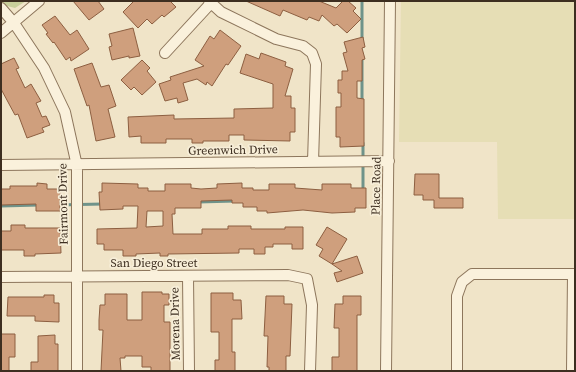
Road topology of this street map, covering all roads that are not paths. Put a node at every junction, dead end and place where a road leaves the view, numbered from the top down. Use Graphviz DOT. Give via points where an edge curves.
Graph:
graph roads {
  1 [pos="39,1"];
  2 [pos="390,1"];
  3 [pos="210,2"];
  4 [pos="1,8"];
  5 [pos="14,23"];
  6 [pos="1,33"];
  7 [pos="166,53"];
  8 [pos="389,161"];
  9 [pos="313,162"];
  10 [pos="1,165"];
  11 [pos="77,166"];
  12 [pos="574,274"];
  13 [pos="77,276"];
  14 [pos="188,276"];
  15 [pos="1,277"];
  16 [pos="77,371"];
  17 [pos="189,371"];
  18 [pos="310,371"];
  19 [pos="386,371"];
  20 [pos="457,371"];
  21 [pos="572,371"];
  1 -- 5 [label="street"];
  2 -- 8 [label="street, Place Road"];
  3 -- 7 [label="street"];
  3 -- 9 [label="street" via="221,12 276,39 303,46 312,53 316,64"];
  4 -- 5 [label="street, Fairmont Drive"];
  5 -- 6 [label="street"];
  5 -- 11 [label="street, Fairmont Drive" via="44,68 65,112"];
  8 -- 9 [label="street, Greenwich Drive"];
  8 -- 19 [label="street, Place Road"];
  9 -- 11 [label="street, Greenwich Drive"];
  10 -- 11 [label="street, Greenwich Drive"];
  11 -- 13 [label="street, Fairmont Drive"];
  12 -- 20 [label="street" via="472,274 462,282 457,296"];
  12 -- 21 [label="street"];
  13 -- 14 [label="street, San Diego Street"];
  13 -- 15 [label="street, San Diego Street"];
  13 -- 16 [label="street, Fairmont Drive"];
  14 -- 17 [label="street, Morena Drive"];
  14 -- 18 [label="street, San Diego Street" via="288,275 307,279 312,305"];
}
